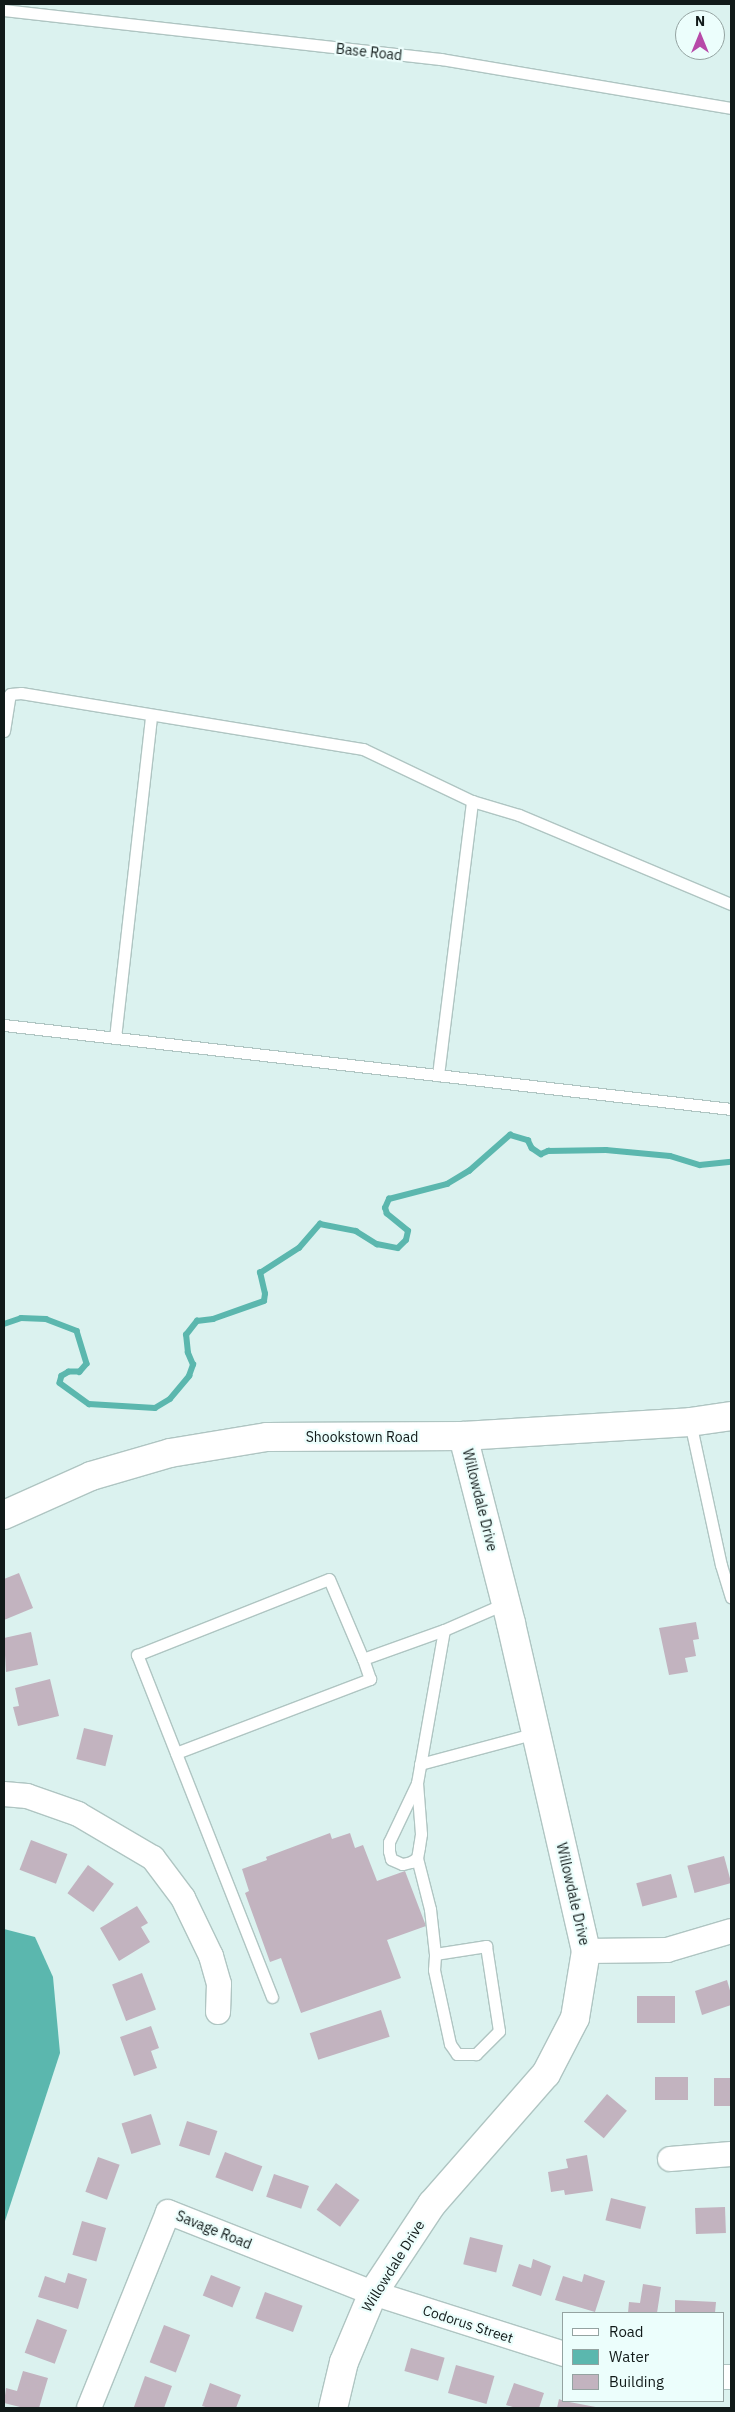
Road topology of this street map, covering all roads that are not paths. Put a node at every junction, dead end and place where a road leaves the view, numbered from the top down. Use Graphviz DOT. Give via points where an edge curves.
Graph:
graph roads {
  1 [pos="4,10"];
  2 [pos="731,108"];
  3 [pos="151,716"];
  4 [pos="4,731"];
  5 [pos="472,801"];
  6 [pos="731,904"];
  7 [pos="4,1025"];
  8 [pos="115,1038"];
  9 [pos="438,1075"];
  10 [pos="731,1109"];
  11 [pos="731,1416"];
  12 [pos="690,1422"];
  13 [pos="464,1436"];
  14 [pos="4,1514"];
  15 [pos="731,1598"];
  16 [pos="506,1603"];
  17 [pos="444,1630"];
  18 [pos="363,1659"];
  19 [pos="536,1733"];
  20 [pos="176,1753"];
  21 [pos="420,1764"];
  22 [pos="417,1783"];
  23 [pos="4,1794"];
  24 [pos="417,1858"];
  25 [pos="731,1931"];
  26 [pos="586,1951"];
  27 [pos="435,1954"];
  28 [pos="272,1997"];
  29 [pos="218,2012"];
  30 [pos="731,2154"];
  31 [pos="670,2159"];
  32 [pos="373,2294"];
  33 [pos="562,2353"];
  34 [pos="89,2408"];
  35 [pos="333,2408"];
  1 -- 2 [label="lane, Base Road" via="441,59"];
  3 -- 4 [label="lane" via="21,693 10,694"];
  3 -- 5 [label="lane" via="363,750"];
  3 -- 8 [label="lane"];
  5 -- 6 [label="lane" via="519,815"];
  5 -- 9 [label="lane"];
  7 -- 8 [label="lane"];
  8 -- 9 [label="lane"];
  9 -- 10 [label="lane"];
  11 -- 12 [label="street, Shookstown Road"];
  12 -- 13 [label="street, Shookstown Road"];
  12 -- 15 [label="lane" via="712,1529"];
  13 -- 14 [label="street, Shookstown Road" via="267,1437 170,1453 91,1476"];
  13 -- 16 [label="street, Willowdale Drive"];
  16 -- 17 [label="lane"];
  16 -- 19 [label="street, Willowdale Drive"];
  17 -- 18 [label="lane"];
  17 -- 21 [label="lane"];
  18 -- 20 [label="lane" via="370,1679"];
  18 -- 20 [label="lane" via="329,1579 137,1655"];
  19 -- 21 [label="lane"];
  19 -- 26 [label="street, Willowdale Drive"];
  20 -- 28 [label="lane"];
  21 -- 22 [label="lane"];
  22 -- 24 [label="lane" via="421,1834"];
  22 -- 24 [label="lane" via="400,1817 389,1851 392,1859 402,1864"];
  23 -- 29 [label="street" via="27,1796 78,1814 153,1858 183,1898 211,1956 219,1984"];
  24 -- 27 [label="lane" via="430,1909"];
  25 -- 26 [label="street" via="666,1950"];
  26 -- 32 [label="street, Willowdale Drive" via="575,2018 546,2074 432,2204"];
  27 -- 27 [label="lane" via="486,1946 499,2031 476,2054 456,2054 450,2044 434,1970"];
  30 -- 31 [label="street"];
  32 -- 33 [label="street, Codorus Street"];
  32 -- 34 [label="street, Savage Road" via="168,2212"];
  32 -- 35 [label="street, Willowdale Drive" via="344,2362"];
}
